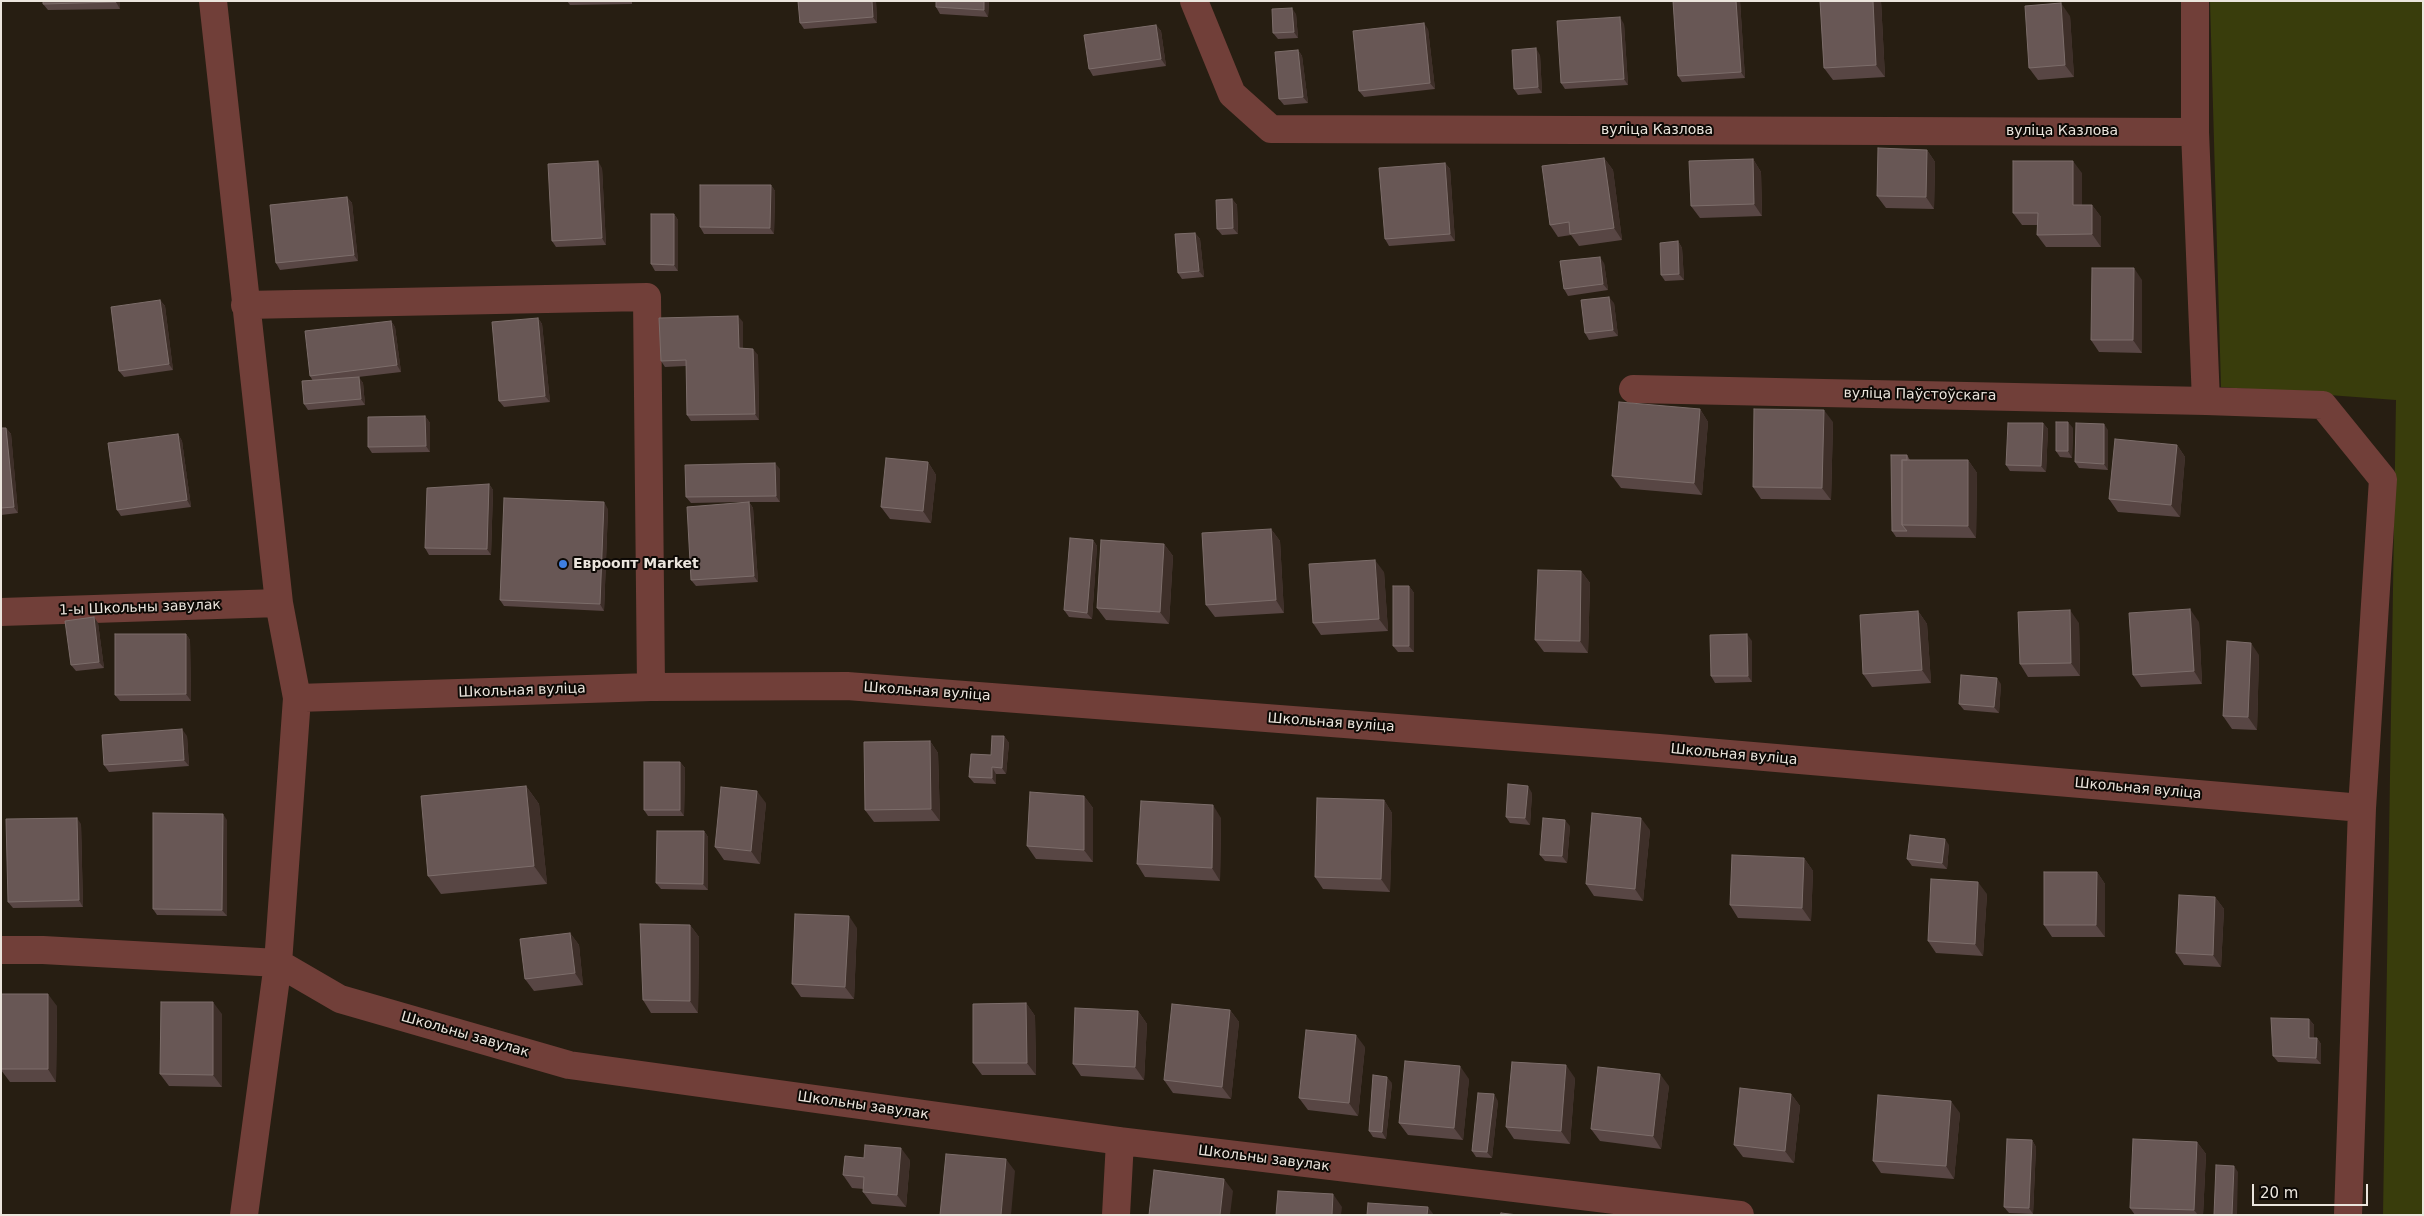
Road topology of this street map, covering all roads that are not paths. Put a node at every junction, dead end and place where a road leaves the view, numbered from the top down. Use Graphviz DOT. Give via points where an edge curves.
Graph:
graph roads {
  1 [pos="213,1"];
  2 [pos="1194,1"];
  3 [pos="2194,1"];
  4 [pos="2194,132"];
  5 [pos="245,305"];
  6 [pos="1633,389"];
  7 [pos="2206,401"];
  8 [pos="279,603"];
  9 [pos="1,612"];
  10 [pos="651,687"];
  11 [pos="297,698"];
  12 [pos="2362,808"];
  13 [pos="1,950"];
  14 [pos="278,963"];
  15 [pos="1120,1142"];
  16 [pos="244,1215"];
  17 [pos="1116,1215"];
  18 [pos="1740,1215"];
  19 [pos="2348,1215"];
  1 -- 5 [label="street"];
  2 -- 4 [label="street, вуліца Казлова" via="1232,94 1271,129"];
  3 -- 4 [label="street"];
  4 -- 7 [label="street"];
  5 -- 8 [label="street"];
  5 -- 10 [label="street" via="647,297"];
  6 -- 7 [label="street, вуліца Паўстоўскага"];
  7 -- 12 [label="street, вуліца Паўстоўскага" via="2323,405 2383,479"];
  8 -- 9 [label="street, 1-ы Школьны завулак"];
  8 -- 11 [label="street"];
  10 -- 11 [label="street, Школьная вуліца"];
  10 -- 12 [label="street, Школьная вуліца" via="847,686 1658,748"];
  11 -- 14 [label="street"];
  12 -- 19 [label="street, вуліца Паўстоўскага"];
  13 -- 14 [label="street, Школьны завулак"];
  14 -- 15 [label="street, Школьны завулак" via="340,999 569,1066"];
  14 -- 16 [label="street"];
  15 -- 17 [label="street"];
  15 -- 18 [label="street, Школьны завулак"];
}
